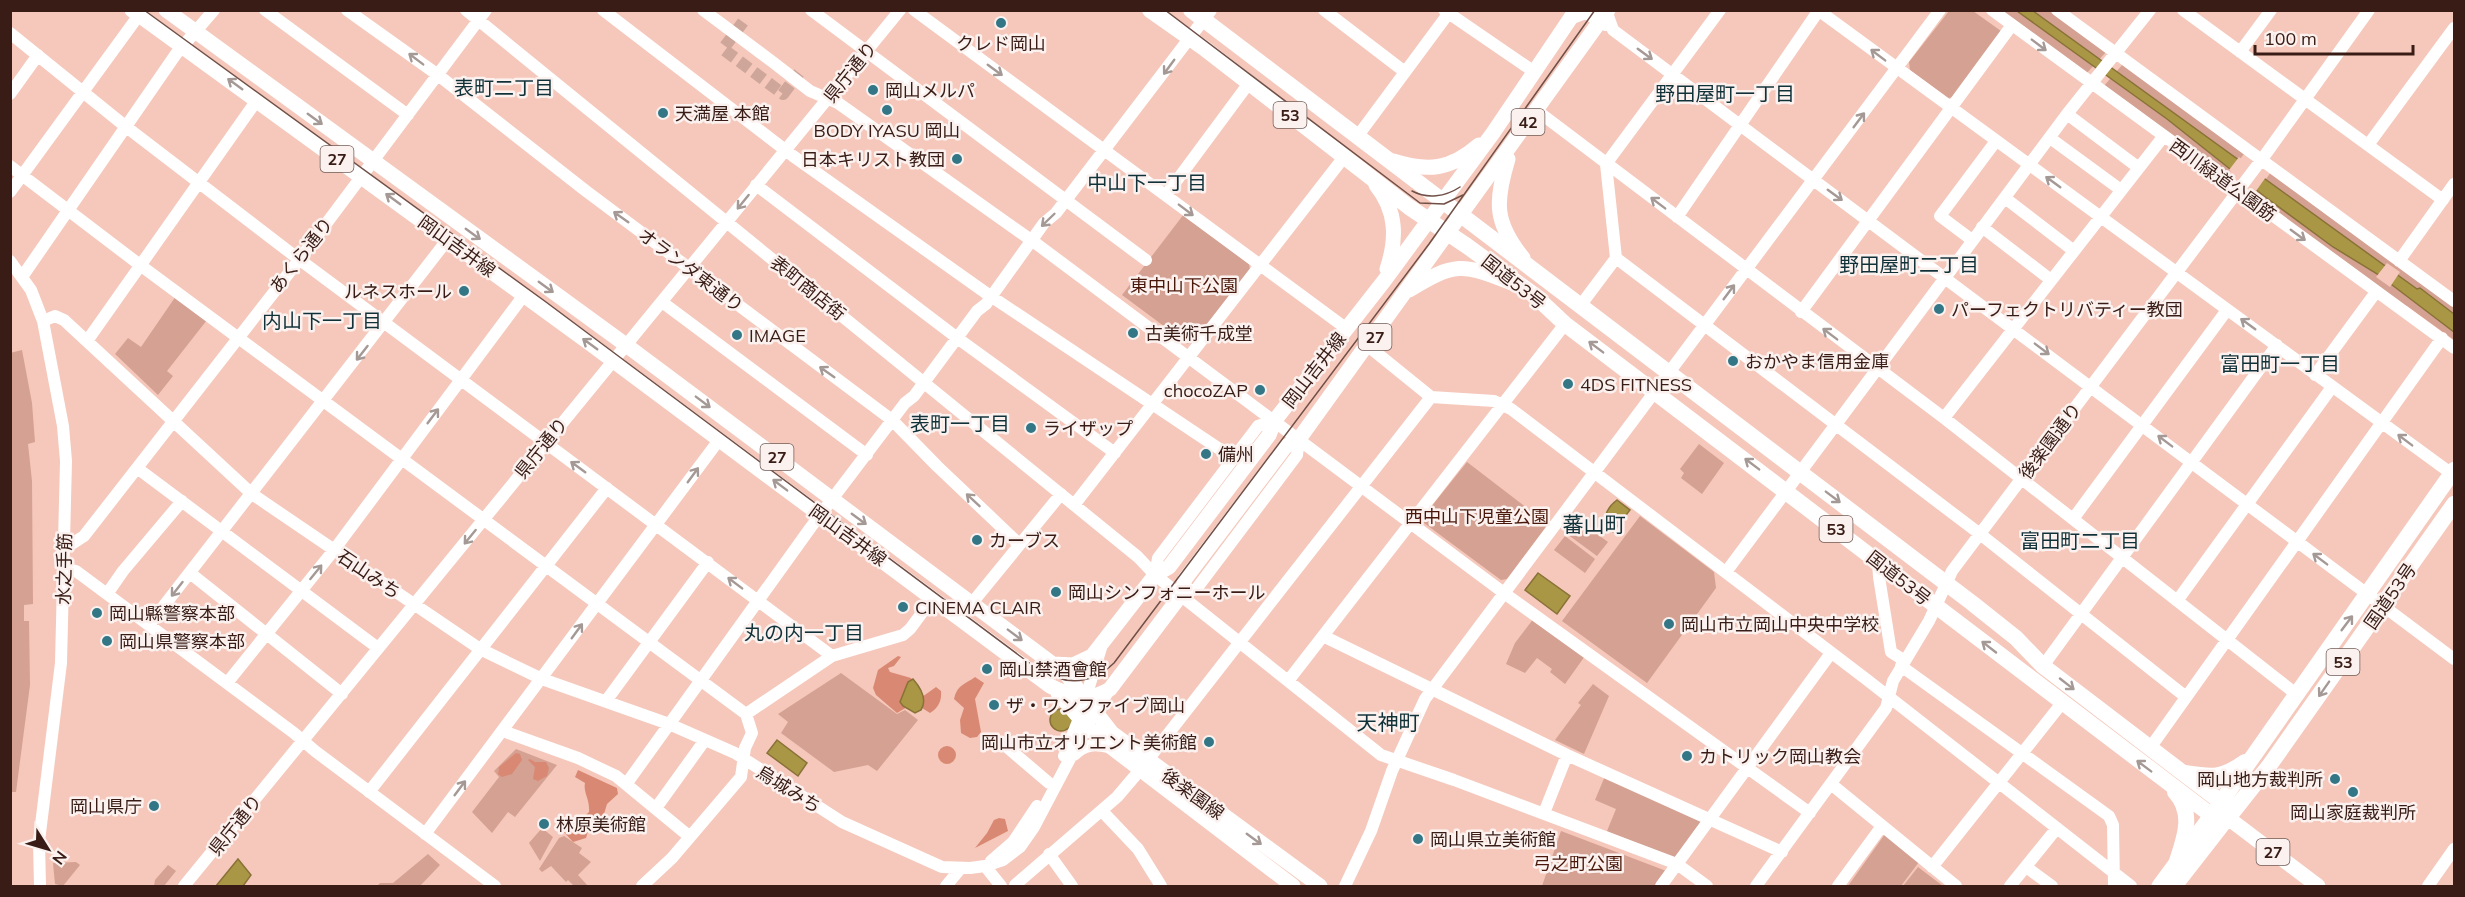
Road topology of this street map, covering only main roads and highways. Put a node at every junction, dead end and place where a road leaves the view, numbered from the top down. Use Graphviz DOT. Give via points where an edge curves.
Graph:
graph roads {
  1 [pos="166,10"];
  2 [pos="1150,10"];
  3 [pos="136,13"];
  4 [pos="1202,14"];
  5 [pos="1573,15"];
  6 [pos="1607,17"];
  7 [pos="1493,133"];
  8 [pos="1511,147"];
  9 [pos="1384,159"];
  10 [pos="1371,178"];
  11 [pos="1442,202"];
  12 [pos="1460,216"];
  13 [pos="1429,220"];
  14 [pos="1448,233"];
  15 [pos="1535,272"];
  16 [pos="1384,281"];
  17 [pos="1523,287"];
  18 [pos="1405,293"];
  19 [pos="2453,472"];
  20 [pos="2454,504"];
  21 [pos="1053,664"];
  22 [pos="1050,686"];
  23 [pos="1085,697"];
  24 [pos="1111,740"];
  25 [pos="2252,756"];
  26 [pos="1144,765"];
  27 [pos="2183,773"];
  28 [pos="2170,786"];
  29 [pos="2216,808"];
  30 [pos="2228,818"];
  31 [pos="2177,861"];
  32 [pos="1293,886"];
  33 [pos="1319,886"];
  34 [pos="2159,886"];
  35 [pos="2175,886"];
  36 [pos="2318,886"];
  1 -- 21 [label="main road, 岡山吉井線 / 27, one-way" via="626,345"];
  2 -- 10 [label="highway, 国道53号 / 53"];
  22 -- 3 [label="main road, 岡山吉井線 / 27, one-way" via="613,360"];
  4 -- 9 [label="highway, 国道53号 / 53"];
  5 -- 7 [label="main road, 42"];
  6 -- 8 [label="main road, 42"];
  7 -- 9 [label="main road" via="1454,163 1439,167 1425,169"];
  7 -- 11 [label="main road, 42"];
  8 -- 12 [label="main road, 42"];
  8 -- 15 [label="main road, 42" via="1500,185 1498,211 1509,240"];
  9 -- 11 [label="highway, 国道53号 / 53"];
  10 -- 13 [label="highway, 国道53号 / 53"];
  10 -- 16 [label="main road" via="1386,197 1393,222 1394,246"];
  11 -- 12 [label="highway, 国道53号 / 53"];
  11 -- 13 [label="main road, 岡山吉井線 / 27"];
  12 -- 14 [label="main road, 42"];
  12 -- 15 [label="highway, 国道53号 / 53"];
  13 -- 14 [label="highway, 国道53号 / 53"];
  13 -- 16 [label="main road, 岡山吉井線 / 27"];
  14 -- 17 [label="highway, 国道53号 / 53"];
  14 -- 18 [label="main road, 岡山吉井線 / 27"];
  15 -- 27 [label="highway, 国道53号 / 53, one-way" via="2016,638 2043,666"];
  16 -- 21 [label="main road, 岡山吉井線 / 27" via="1275,420 1269,435 1169,567 1152,571 1101,647 1083,662"];
  17 -- 18 [label="main road" via="1479,269 1465,268 1435,274"];
  28 -- 17 [label="highway, 国道53号 / 53, one-way" via="1565,324"];
  18 -- 23 [label="main road, 岡山吉井線 / 27" via="1299,439 1285,447 1185,579 1181,595 1110,689"];
  25 -- 19 [label="highway, 国道53号 / 53, one-way"];
  20 -- 30 [label="highway, 国道53号 / 53, one-way" via="2270,766"];
  21 -- 23 [label="main road, 後楽園線" via="1074,681"];
  22 -- 23 [label="main road, 岡山吉井線 / 27" via="1065,694"];
  22 -- 24 [label="main road, 後楽園線" via="1080,726"];
  23 -- 24 [label="main road, 後楽園線"];
  24 -- 26 [label="main road, 後楽園線"];
  25 -- 27 [label="highway" via="2226,774"];
  25 -- 29 [label="highway, 国道53号 / 53"];
  26 -- 32 [label="main road, 後楽園線"];
  26 -- 33 [label="main road, 後楽園線, one-way"];
  27 -- 29 [label="highway, 国道53号 / 53"];
  28 -- 29 [label="highway, 国道53号 / 53"];
  28 -- 31 [label="highway" via="2181,798 2188,818"];
  29 -- 30 [label="highway, 国道53号 / 53"];
  29 -- 31 [label="main road"];
  30 -- 35 [label="main road"];
  30 -- 36 [label="main road, 27"];
  31 -- 34 [label="main road"];
}
